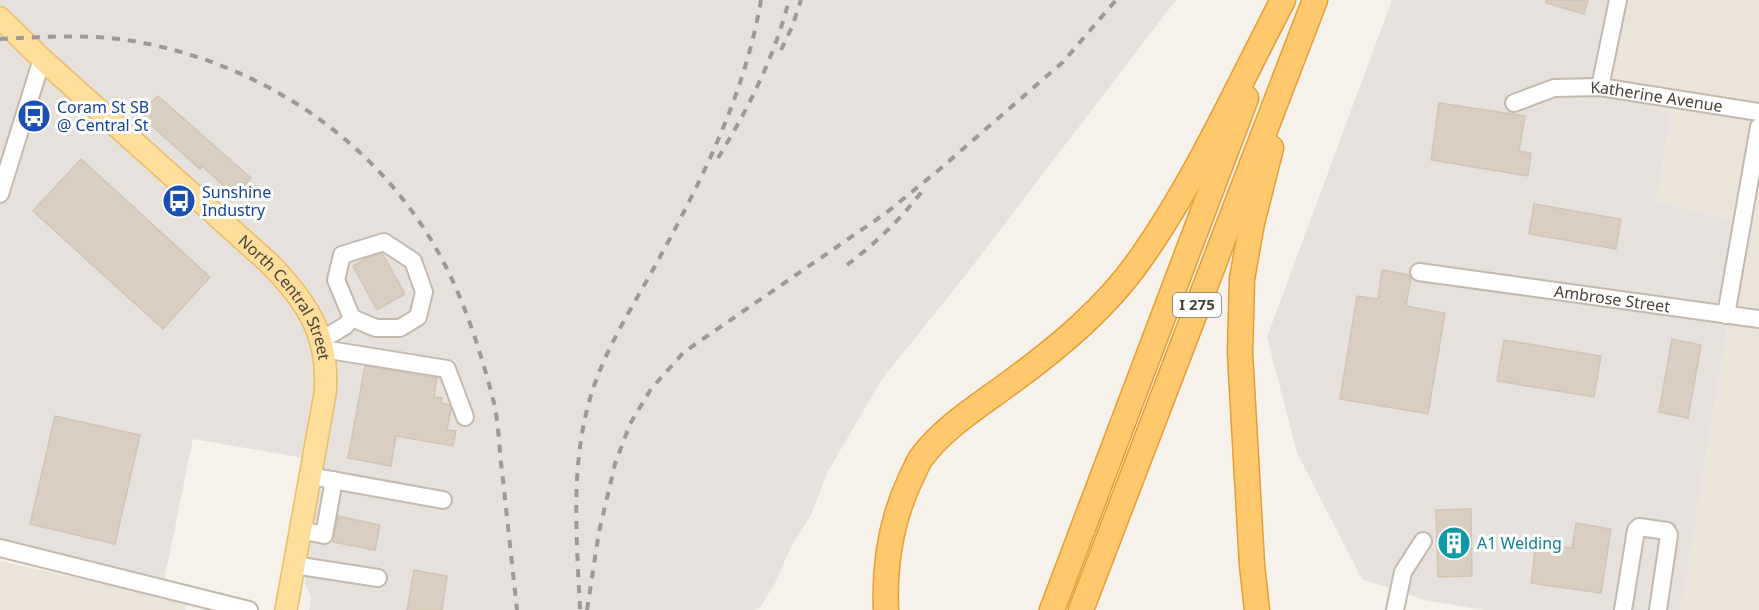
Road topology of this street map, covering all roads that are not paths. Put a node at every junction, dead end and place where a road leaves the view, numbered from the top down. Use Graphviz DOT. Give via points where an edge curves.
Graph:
graph roads {
  1 [pos="1283,0"];
  2 [pos="1315,0"];
  3 [pos="1618,0"];
  4 [pos="0,18"];
  5 [pos="1293,54"];
  6 [pos="42,59"];
  7 [pos="1600,87"];
  8 [pos="1514,103"];
  9 [pos="1759,112"];
  10 [pos="1759,128"];
  11 [pos="0,194"];
  12 [pos="1419,272"];
  13 [pos="1726,315"];
  14 [pos="352,318"];
  15 [pos="1759,319"];
  16 [pos="322,344"];
  17 [pos="465,417"];
  18 [pos="310,476"];
  19 [pos="334,480"];
  20 [pos="443,501"];
  21 [pos="300,530"];
  22 [pos="1423,541"];
  23 [pos="0,549"];
  24 [pos="293,573"];
  25 [pos="378,578"];
  26 [pos="249,610"];
  27 [pos="286,610"];
  28 [pos="299,610"];
  29 [pos="886,610"];
  30 [pos="1052,610"];
  31 [pos="1081,610"];
  32 [pos="1257,610"];
  33 [pos="1395,610"];
  34 [pos="1623,610"];
  35 [pos="1658,610"];
  1 -- 29 [label="highway" via="1189,181 1141,259 1098,309 1051,353 950,428 921,458 900,501 890,542"];
  1 -- 30 [label="highway, I 275"];
  2 -- 5 [label="highway, I 275"];
  3 -- 7 [label="street"];
  4 -- 6 [label="main road, North Central Street"];
  5 -- 31 [label="highway, I 275"];
  5 -- 32 [label="highway" via="1242,279 1240,353"];
  6 -- 11 [label="street"];
  6 -- 16 [label="main road, North Central Street" via="275,270 308,310"];
  7 -- 8 [label="street, Katherine Avenue" via="1554,88"];
  7 -- 9 [label="street, Katherine Avenue"];
  10 -- 13 [label="street"];
  12 -- 13 [label="street, Ambrose Street"];
  13 -- 15 [label="street, Ambrose Street"];
  14 -- 14 [label="street" via="336,280 342,255 384,242 413,261 424,292 418,317 400,328 376,328"];
  14 -- 16 [label="street"];
  16 -- 17 [label="street" via="447,369"];
  16 -- 18 [label="main road, North Central Street" via="326,378"];
  18 -- 19 [label="street"];
  18 -- 21 [label="main road, North Central Street"];
  19 -- 20 [label="street"];
  19 -- 21 [label="street" via="324,535"];
  21 -- 24 [label="main road, North Central Street"];
  22 -- 33 [label="street" via="1402,572"];
  23 -- 26 [label="street"];
  24 -- 25 [label="street"];
  24 -- 27 [label="main road, North Central Street"];
  24 -- 28 [label="street"];
  34 -- 35 [label="street" via="1639,527 1667,531 1669,535"];
}
